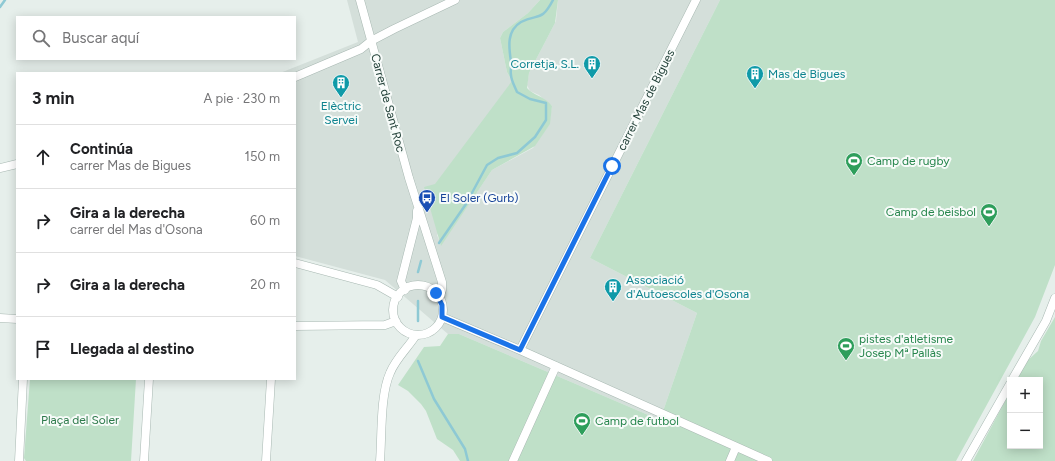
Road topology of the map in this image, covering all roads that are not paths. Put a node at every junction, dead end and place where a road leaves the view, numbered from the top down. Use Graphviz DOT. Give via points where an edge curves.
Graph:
graph roads {
  1 [pos="360,0"];
  2 [pos="455,0"];
  3 [pos="696,0"];
  4 [pos="446,2"];
  5 [pos="371,41"];
  6 [pos="296,77"];
  7 [pos="16,164"];
  8 [pos="0,168"];
  9 [pos="417,206"];
  10 [pos="296,263"];
  11 [pos="404,290"];
  12 [pos="398,297"];
  13 [pos="439,297"];
  14 [pos="1055,298"];
  15 [pos="442,317"];
  16 [pos="0,318"];
  17 [pos="16,319"];
  18 [pos="396,321"];
  19 [pos="296,326"];
  20 [pos="416,335"];
  21 [pos="520,350"];
  22 [pos="556,366"];
  23 [pos="1014,377"];
  24 [pos="23,380"];
  25 [pos="149,380"];
  26 [pos="271,380"];
  27 [pos="1007,389"];
  28 [pos="736,447"];
  29 [pos="19,461"];
  30 [pos="144,461"];
  31 [pos="266,461"];
  32 [pos="380,461"];
  33 [pos="513,461"];
  34 [pos="730,461"];
  35 [pos="768,461"];
  36 [pos="966,461"];
  1 -- 5 [label="street, Carrer de Sant Roc"];
  2 -- 4 [label="street"];
  3 -- 21 [label="street, carrer Mas de Bigues"];
  4 -- 5 [label="street"];
  5 -- 6 [label="street" via="361,49"];
  5 -- 9 [label="street, Carrer de Sant Roc"];
  7 -- 8 [label="street"];
  9 -- 11 [label="street, Carrer de Sant Roc" via="417,218 402,280"];
  9 -- 13 [label="street, Carrer de Sant Roc" via="442,282"];
  10 -- 12 [label="street" via="377,285"];
  11 -- 12 [label="street"];
  11 -- 13 [label="street" via="417,286 425,287 433,290"];
  12 -- 18 [label="street" via="394,311"];
  13 -- 15 [label="street"];
  14 -- 23 [label="street" via="1046,321"];
  15 -- 20 [label="street" via="432,331"];
  15 -- 21 [label="street"];
  16 -- 17 [label="street"];
  18 -- 19 [label="street" via="385,325"];
  18 -- 20 [label="street" via="404,330"];
  20 -- 32 [label="street" via="389,374 385,392"];
  21 -- 22 [label="street"];
  22 -- 28 [label="street"];
  22 -- 33 [label="street"];
  24 -- 29 [label="street"];
  25 -- 30 [label="street"];
  26 -- 31 [label="street"];
  27 -- 36 [label="street"];
  28 -- 34 [label="street"];
  28 -- 35 [label="street"];
}
